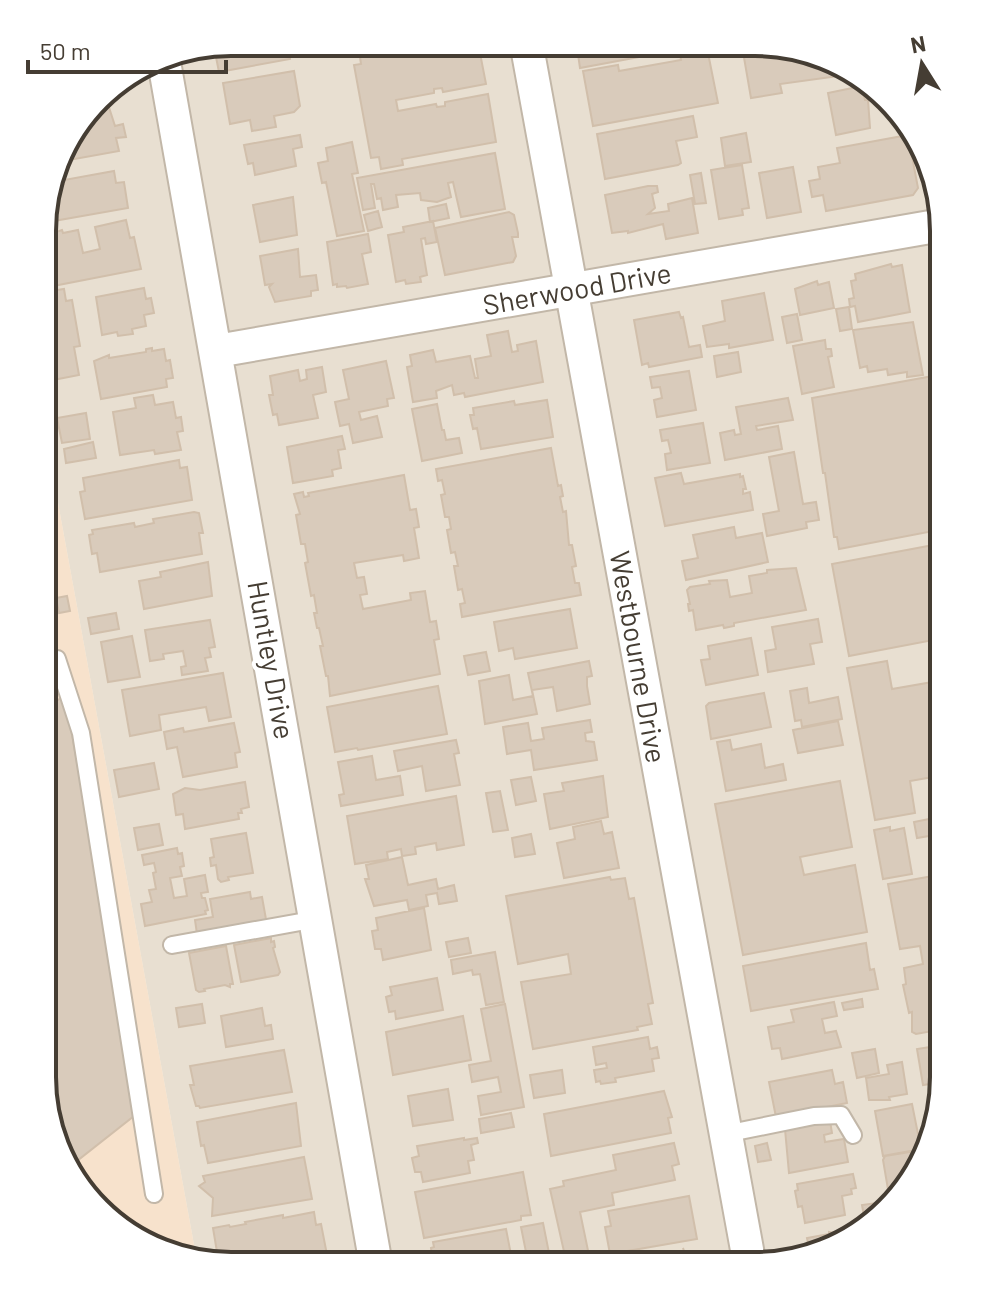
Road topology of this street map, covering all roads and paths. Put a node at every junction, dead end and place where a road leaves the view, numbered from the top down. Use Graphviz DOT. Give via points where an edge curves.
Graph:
graph roads {
  1 [pos="529,56"];
  2 [pos="165,69"];
  3 [pos="930,226"];
  4 [pos="572,291"];
  5 [pos="217,351"];
  6 [pos="56,659"];
  7 [pos="317,919"];
  8 [pos="172,945"];
  9 [pos="725,1134"];
  10 [pos="853,1135"];
  11 [pos="154,1194"];
  12 [pos="374,1252"];
  13 [pos="747,1252"];
  1 -- 4 [label="street, Westbourne Drive"];
  2 -- 5 [label="street, Huntley Drive"];
  3 -- 4 [label="street, Sherwood Drive"];
  4 -- 5 [label="street, Sherwood Drive"];
  4 -- 9 [label="street, Westbourne Drive"];
  5 -- 7 [label="street, Huntley Drive"];
  6 -- 11 [label="lane" via="81,733"];
  7 -- 8 [label="lane"];
  7 -- 12 [label="street, Huntley Drive"];
  9 -- 10 [label="lane" via="841,1115"];
  9 -- 13 [label="street, Westbourne Drive"];
}
